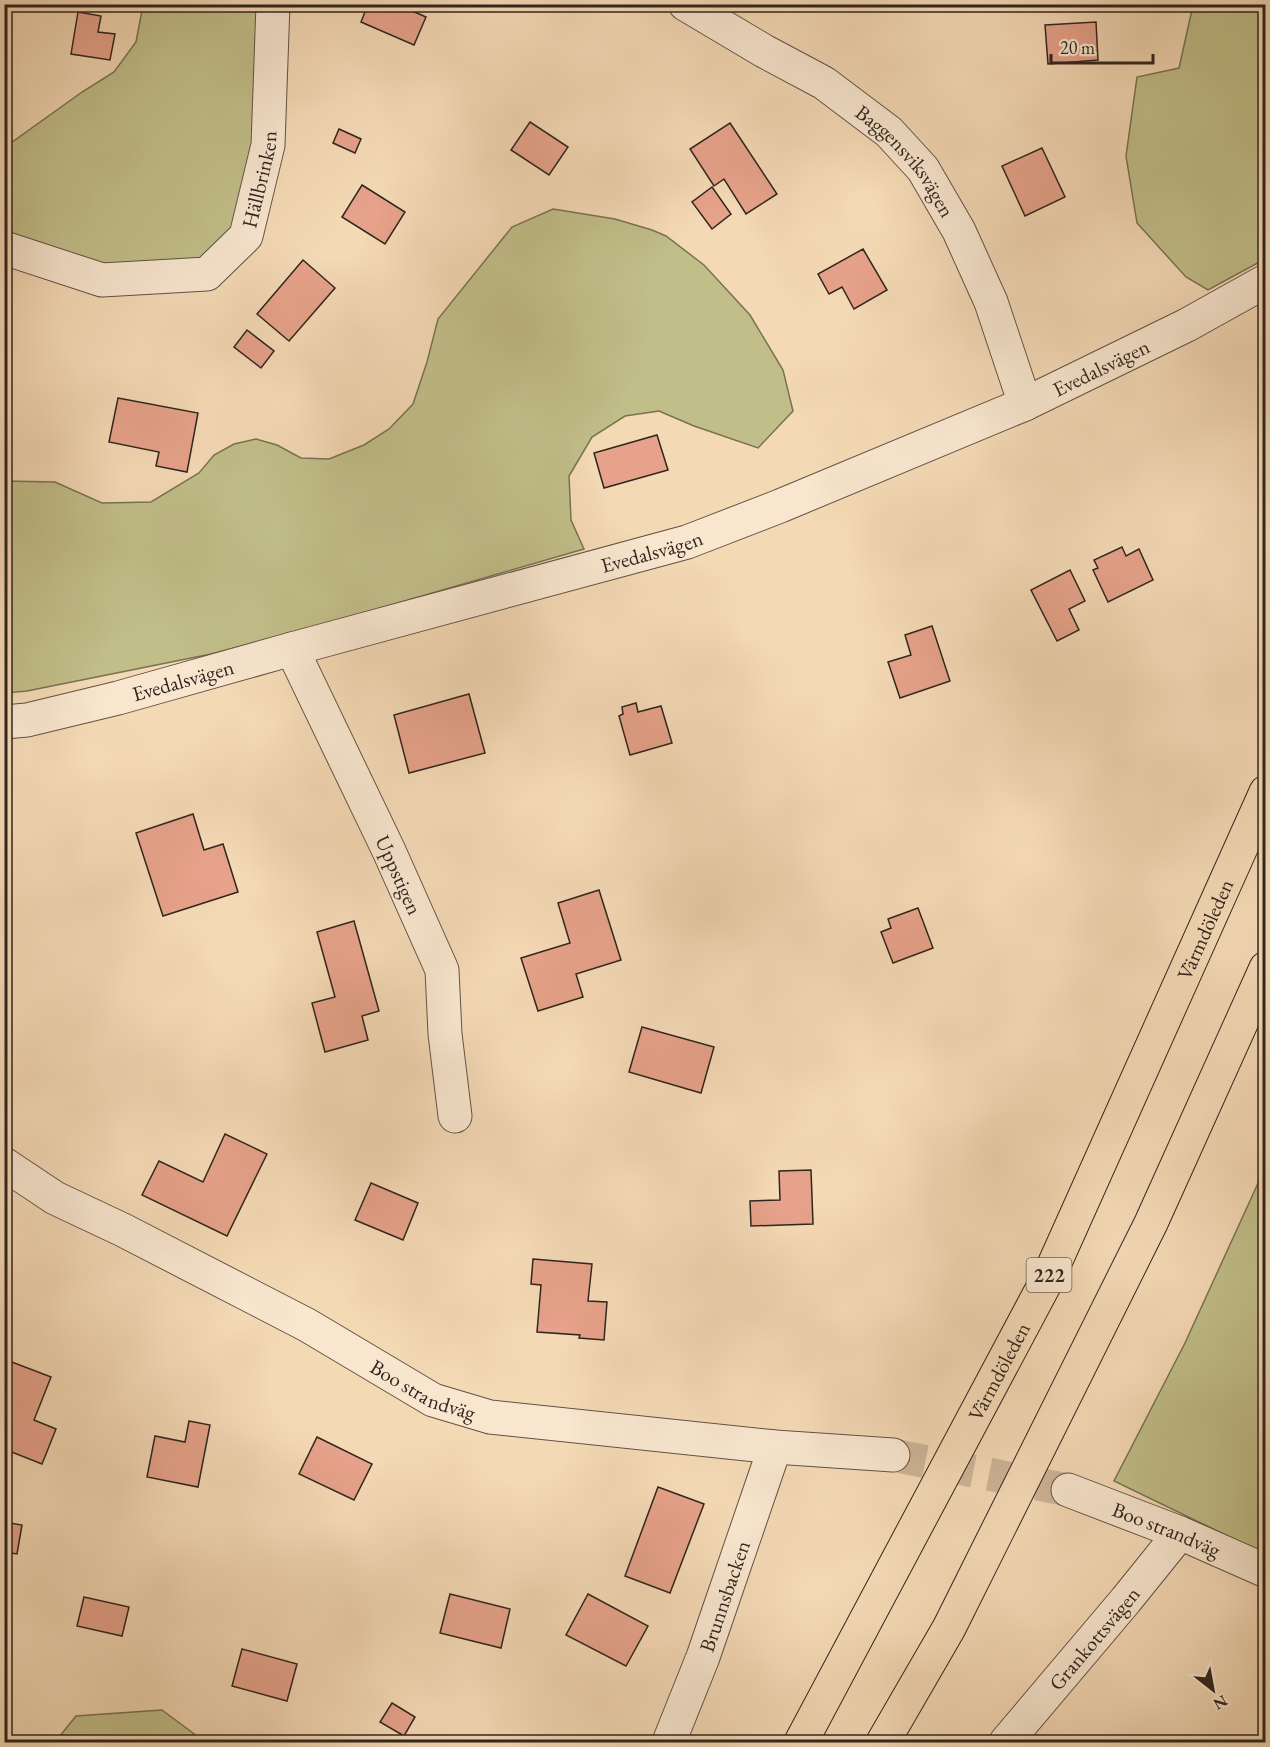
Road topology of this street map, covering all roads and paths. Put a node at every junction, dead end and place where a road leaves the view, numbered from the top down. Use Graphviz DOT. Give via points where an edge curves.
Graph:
graph roads {
  1 [pos="273,4"];
  2 [pos="685,4"];
  3 [pos="4,248"];
  4 [pos="1266,281"];
  5 [pos="1025,404"];
  6 [pos="292,649"];
  7 [pos="4,722"];
  8 [pos="1266,792"];
  9 [pos="1266,968"];
  10 [pos="455,1116"];
  11 [pos="4,1164"];
  12 [pos="775,1447"];
  13 [pos="893,1455"];
  14 [pos="1068,1490"];
  15 [pos="1180,1533"];
  16 [pos="1266,1572"];
  17 [pos="669,1743"];
  18 [pos="801,1743"];
  19 [pos="883,1743"];
  20 [pos="1006,1743"];
  1 -- 3 [label="street, Hällbrinken" via="268,145 249,225 246,236 207,273 102,280"];
  2 -- 5 [label="street, Baggensviksvägen" via="824,83 889,132 923,169 959,231 991,302"];
  4 -- 5 [label="street, Evedalsvägen" via="1187,325"];
  5 -- 6 [label="street, Evedalsvägen" via="687,542"];
  6 -- 7 [label="street, Evedalsvägen" via="118,698"];
  6 -- 10 [label="street, Uppstigen" via="441,970"];
  8 -- 18 [label="highway, Värmdöleden / 222" via="1049,1275"];
  9 -- 19 [label="highway" via="1151,1223 949,1628"];
  11 -- 12 [label="street, Boo strandväg" via="55,1198 308,1325 433,1400 490,1417"];
  12 -- 13 [label="street, Boo strandväg"];
  12 -- 17 [label="street, Brunnsbacken" via="703,1657"];
  14 -- 15 [label="street, Boo strandväg"];
  15 -- 16 [label="street, Boo strandväg"];
  15 -- 20 [label="street, Grankottsvägen"];
}
